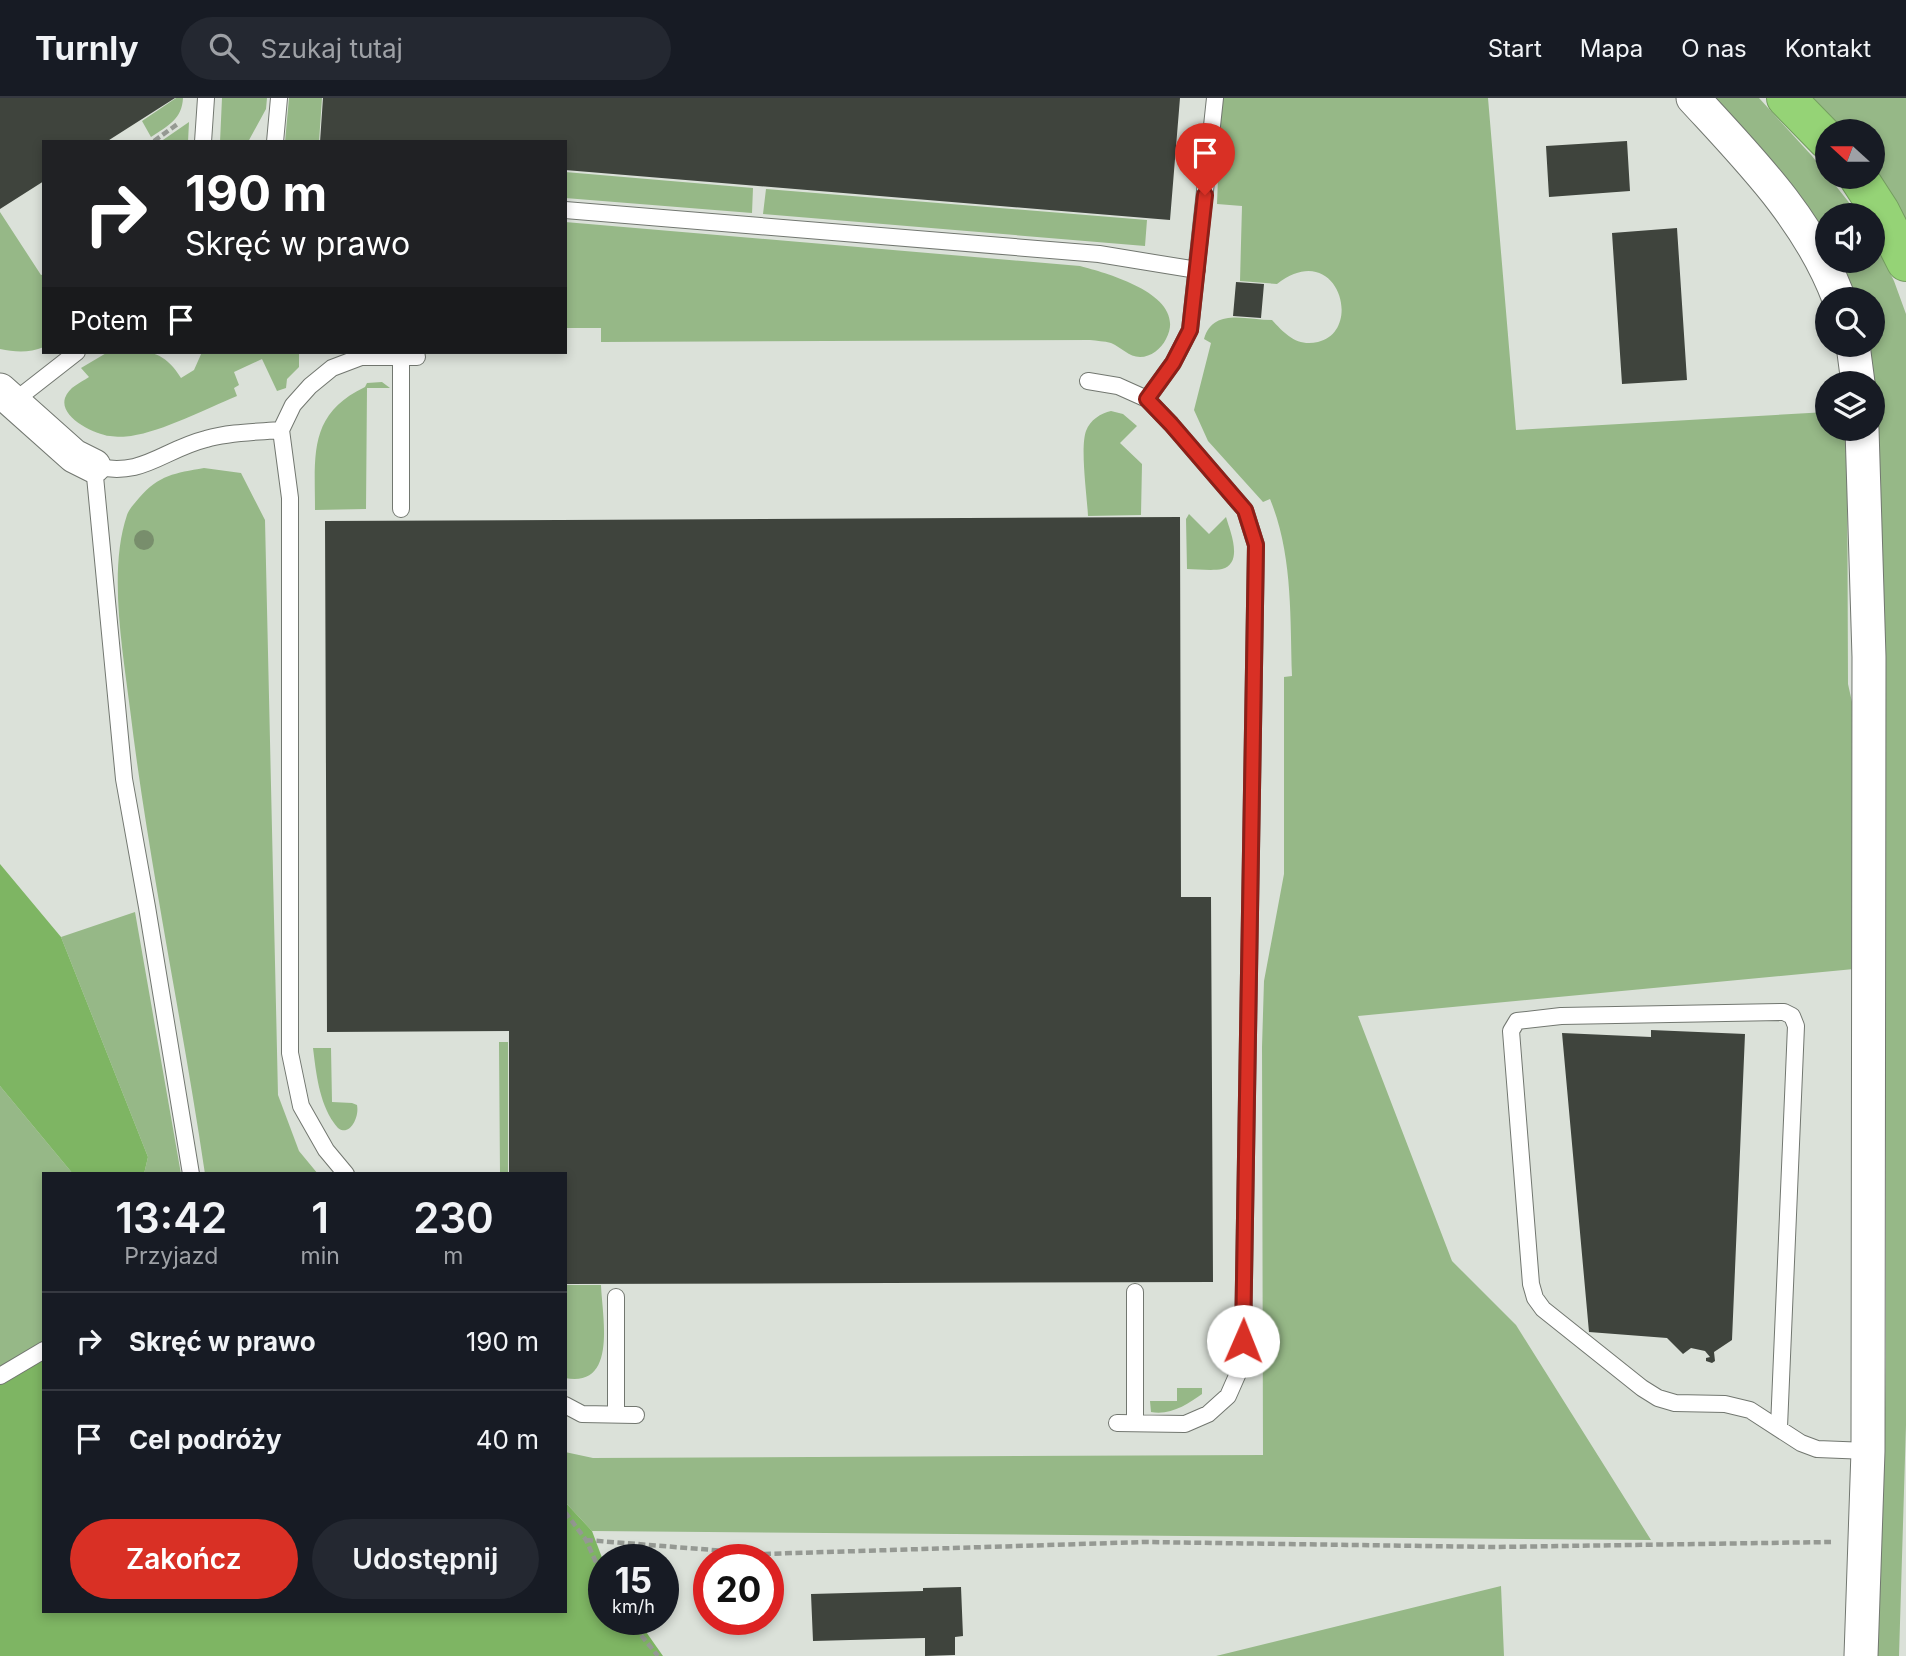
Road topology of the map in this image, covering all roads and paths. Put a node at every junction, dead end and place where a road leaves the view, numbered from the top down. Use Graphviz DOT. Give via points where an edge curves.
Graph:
graph roads {
  1 [pos="206,98"];
  2 [pos="279,98"];
  3 [pos="1215,98"];
  4 [pos="1693,98"];
  5 [pos="1786,98"];
  6 [pos="176,126"];
  7 [pos="1815,127"];
  8 [pos="155,140"];
  9 [pos="203,140"];
  10 [pos="275,140"];
  11 [pos="1866,189"];
  12 [pos="567,210"];
  13 [pos="1906,262"];
  14 [pos="1197,270"];
  15 [pos="1833,287"];
  16 [pos="74,354"];
  17 [pos="401,357"];
  18 [pos="417,357"];
  19 [pos="1088,381"];
  20 [pos="6,396"];
  21 [pos="1147,399"];
  22 [pos="281,430"];
  23 [pos="1862,441"];
  24 [pos="93,466"];
  25 [pos="401,509"];
  26 [pos="191,1172"];
  27 [pos="344,1172"];
  28 [pos="1135,1292"];
  29 [pos="617,1297"];
  30 [pos="42,1351"];
  31 [pos="0,1376"];
  32 [pos="567,1406"];
  33 [pos="616,1415"];
  34 [pos="636,1415"];
  35 [pos="1117,1423"];
  36 [pos="1135,1423"];
  37 [pos="1779,1427"];
  38 [pos="1868,1451"];
  39 [pos="567,1515"];
  40 [pos="1866,1537"];
  41 [pos="586,1540"];
  42 [pos="588,1544"];
  43 [pos="641,1635"];
  44 [pos="658,1656"];
  45 [pos="1861,1656"];
  1 -- 9 [label="lane"];
  2 -- 10 [label="lane"];
  3 -- 14 [label="lane"];
  4 -- 15 [label="street" via="1791,210"];
  5 -- 7 [label="highway"];
  6 -- 8 [label="path"];
  11 -- 13 [label="highway"];
  12 -- 14 [label="lane" via="1099,254"];
  14 -- 21 [label="lane" via="1190,330"];
  16 -- 20 [label="lane"];
  17 -- 18 [label="lane"];
  17 -- 22 [label="lane" via="361,357 332,368 293,405"];
  17 -- 25 [label="lane"];
  19 -- 21 [label="lane" via="1118,386"];
  20 -- 24 [label="street" via="74,456"];
  21 -- 36 [label="lane" via="1245,510 1256,545 1242,1351 1228,1396 1208,1414 1185,1424"];
  22 -- 24 [label="lane" via="205,439 135,468 112,471"];
  22 -- 27 [label="lane" via="290,498 290,1054 301,1106"];
  23 -- 38 [label="street" via="1869,657"];
  24 -- 26 [label="lane" via="124,779"];
  28 -- 36 [label="lane"];
  29 -- 33 [label="lane"];
  30 -- 31 [label="lane"];
  32 -- 33 [label="lane" via="582,1414"];
  33 -- 34 [label="lane"];
  35 -- 36 [label="lane"];
  37 -- 37 [label="lane" via="1796,1026 1792,1016 1784,1012 1616,1015 1517,1021 1511,1031 1535,1298 1658,1398 1750,1410"];
  37 -- 38 [label="lane" via="1817,1449"];
  38 -- 40 [label="street"];
  39 -- 41 [label="path"];
  40 -- 41 [label="path" via="1795,1544 1661,1546 1144,1542 764,1554"];
  40 -- 45 [label="street"];
  41 -- 42 [label="path"];
  43 -- 44 [label="path"];
}
